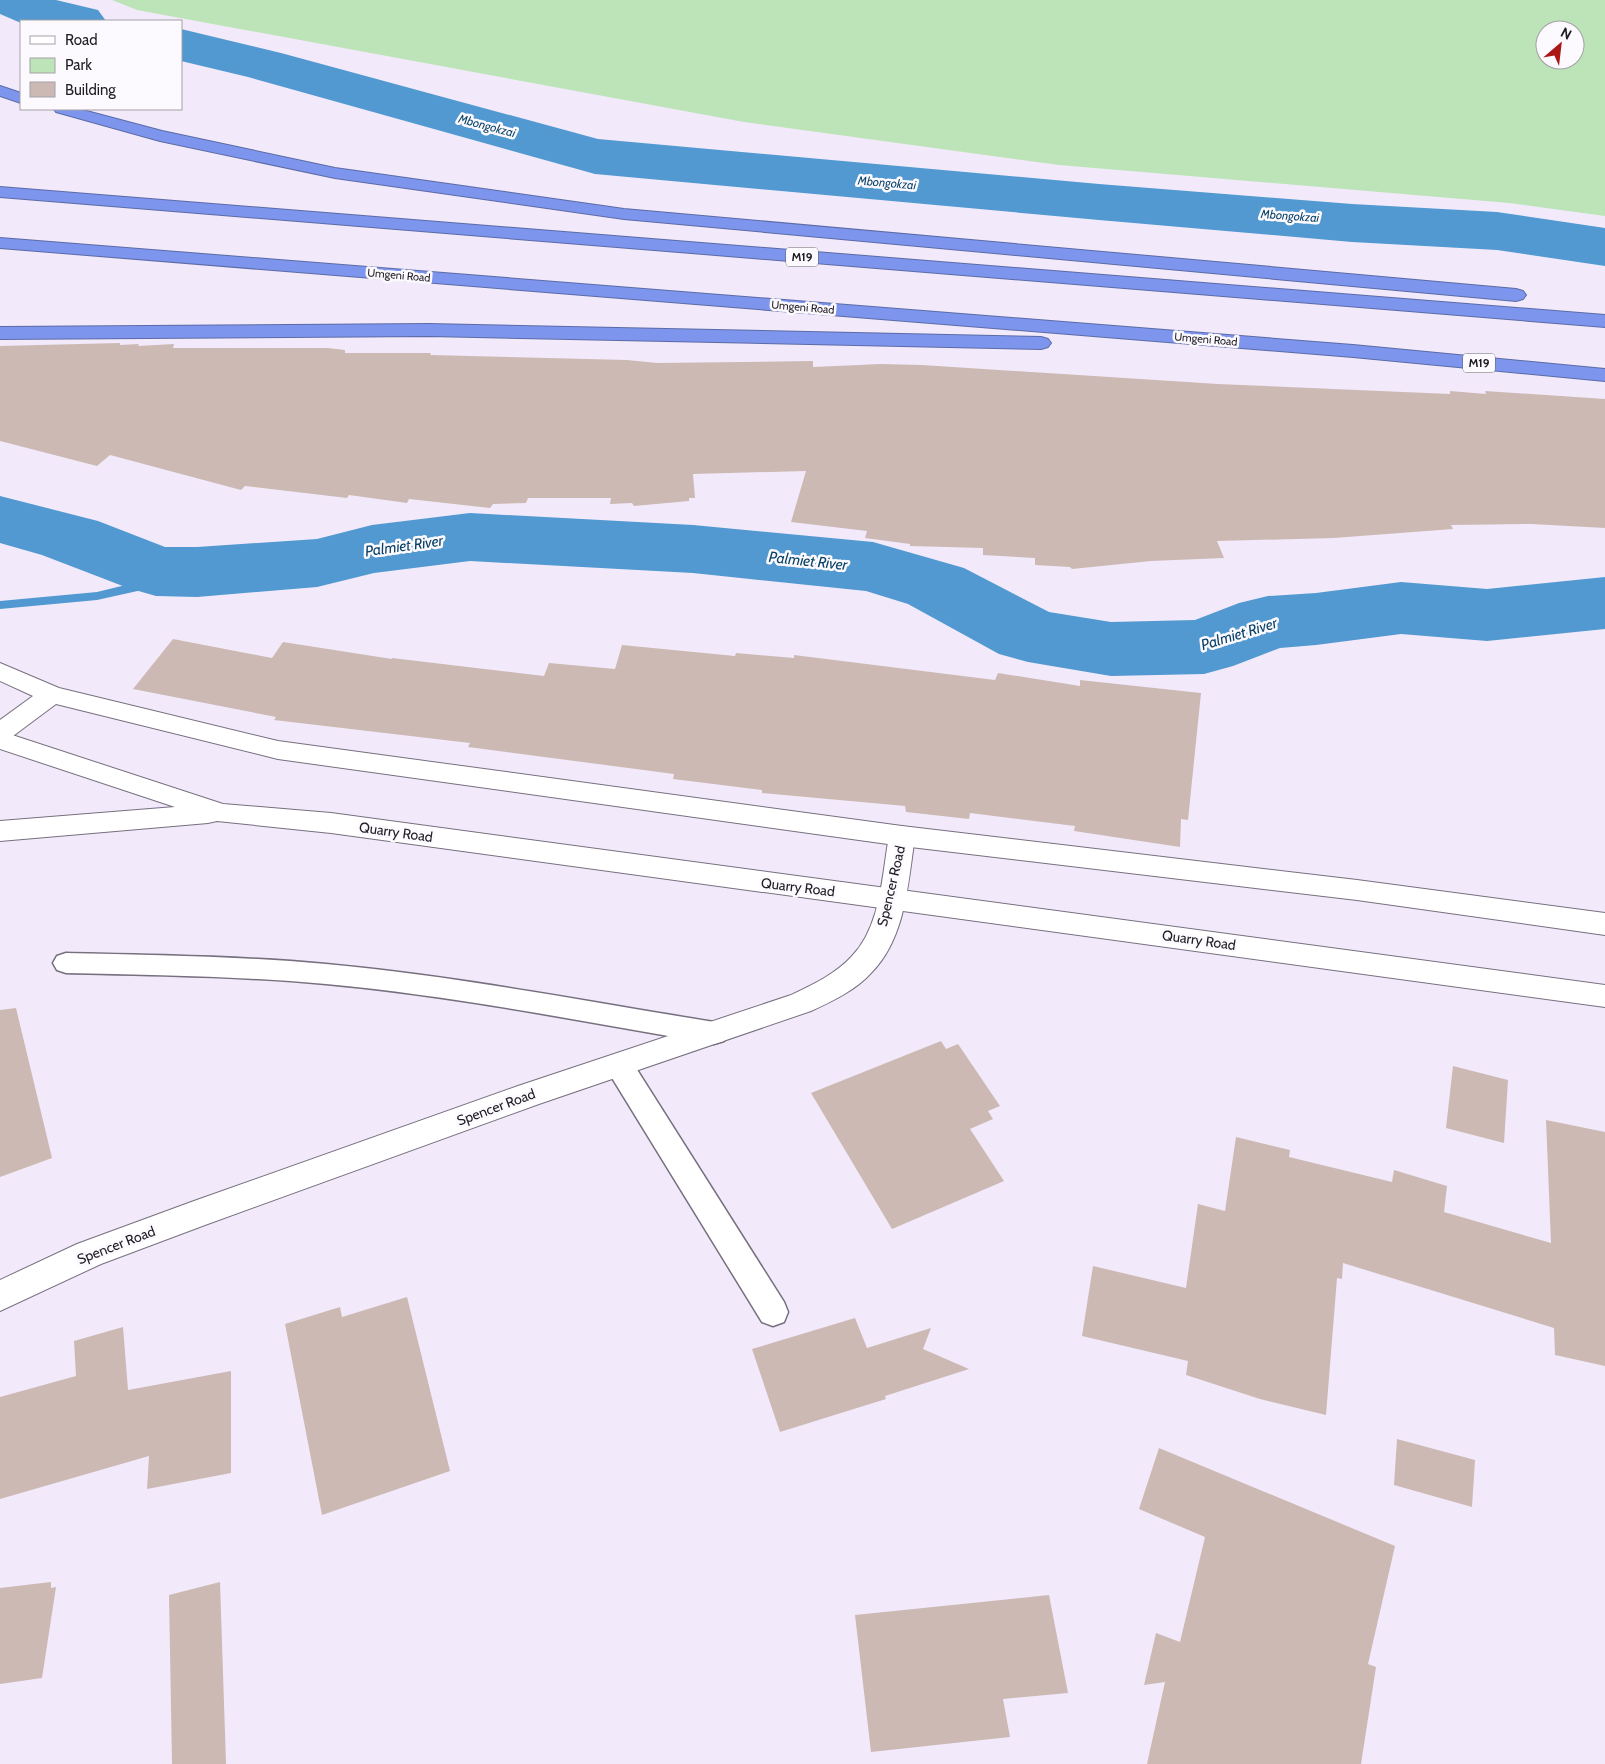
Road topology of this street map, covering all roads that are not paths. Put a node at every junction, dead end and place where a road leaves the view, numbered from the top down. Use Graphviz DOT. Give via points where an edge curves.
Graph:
graph roads {
  1 [pos="0,91"];
  2 [pos="20,98"];
  3 [pos="66,110"];
  4 [pos="0,192"];
  5 [pos="0,243"];
  6 [pos="1536,297"];
  7 [pos="1556,300"];
  8 [pos="1605,306"];
  9 [pos="1605,321"];
  10 [pos="0,333"];
  11 [pos="1353,351"];
  12 [pos="1605,375"];
  13 [pos="0,671"];
  14 [pos="52,695"];
  15 [pos="0,733"];
  16 [pos="0,740"];
  17 [pos="222,813"];
  18 [pos="0,831"];
  19 [pos="902,836"];
  20 [pos="891,899"];
  21 [pos="1605,924"];
  22 [pos="66,963"];
  23 [pos="1605,996"];
  24 [pos="714,1033"];
  25 [pos="620,1065"];
  26 [pos="0,1296"];
  27 [pos="773,1312"];
  1 -- 2 [label="highway"];
  3 -- 6 [label="highway" via="160,136 335,173 624,214"];
  4 -- 9 [label="highway, M19"];
  5 -- 11 [label="highway, Umgeni Road / M19"];
  7 -- 8 [label="highway"];
  10 -- 11 [label="highway" via="439,330"];
  11 -- 12 [label="highway, Umgeni Road / M19"];
  13 -- 14 [label="street"];
  14 -- 15 [label="street"];
  14 -- 19 [label="street" via="278,750"];
  16 -- 17 [label="street, Quarry Road"];
  17 -- 18 [label="street"];
  17 -- 20 [label="street, Quarry Road" via="331,823"];
  19 -- 20 [label="street, Spencer Road"];
  19 -- 21 [label="street" via="1357,890"];
  20 -- 23 [label="street, Quarry Road"];
  20 -- 24 [label="street, Spencer Road" via="876,945 849,976 801,1003"];
  22 -- 24 [label="lane" via="224,966 336,975 450,988"];
  24 -- 25 [label="street, Spencer Road"];
  25 -- 26 [label="street, Spencer Road" via="89,1254"];
  25 -- 27 [label="lane"];
}
